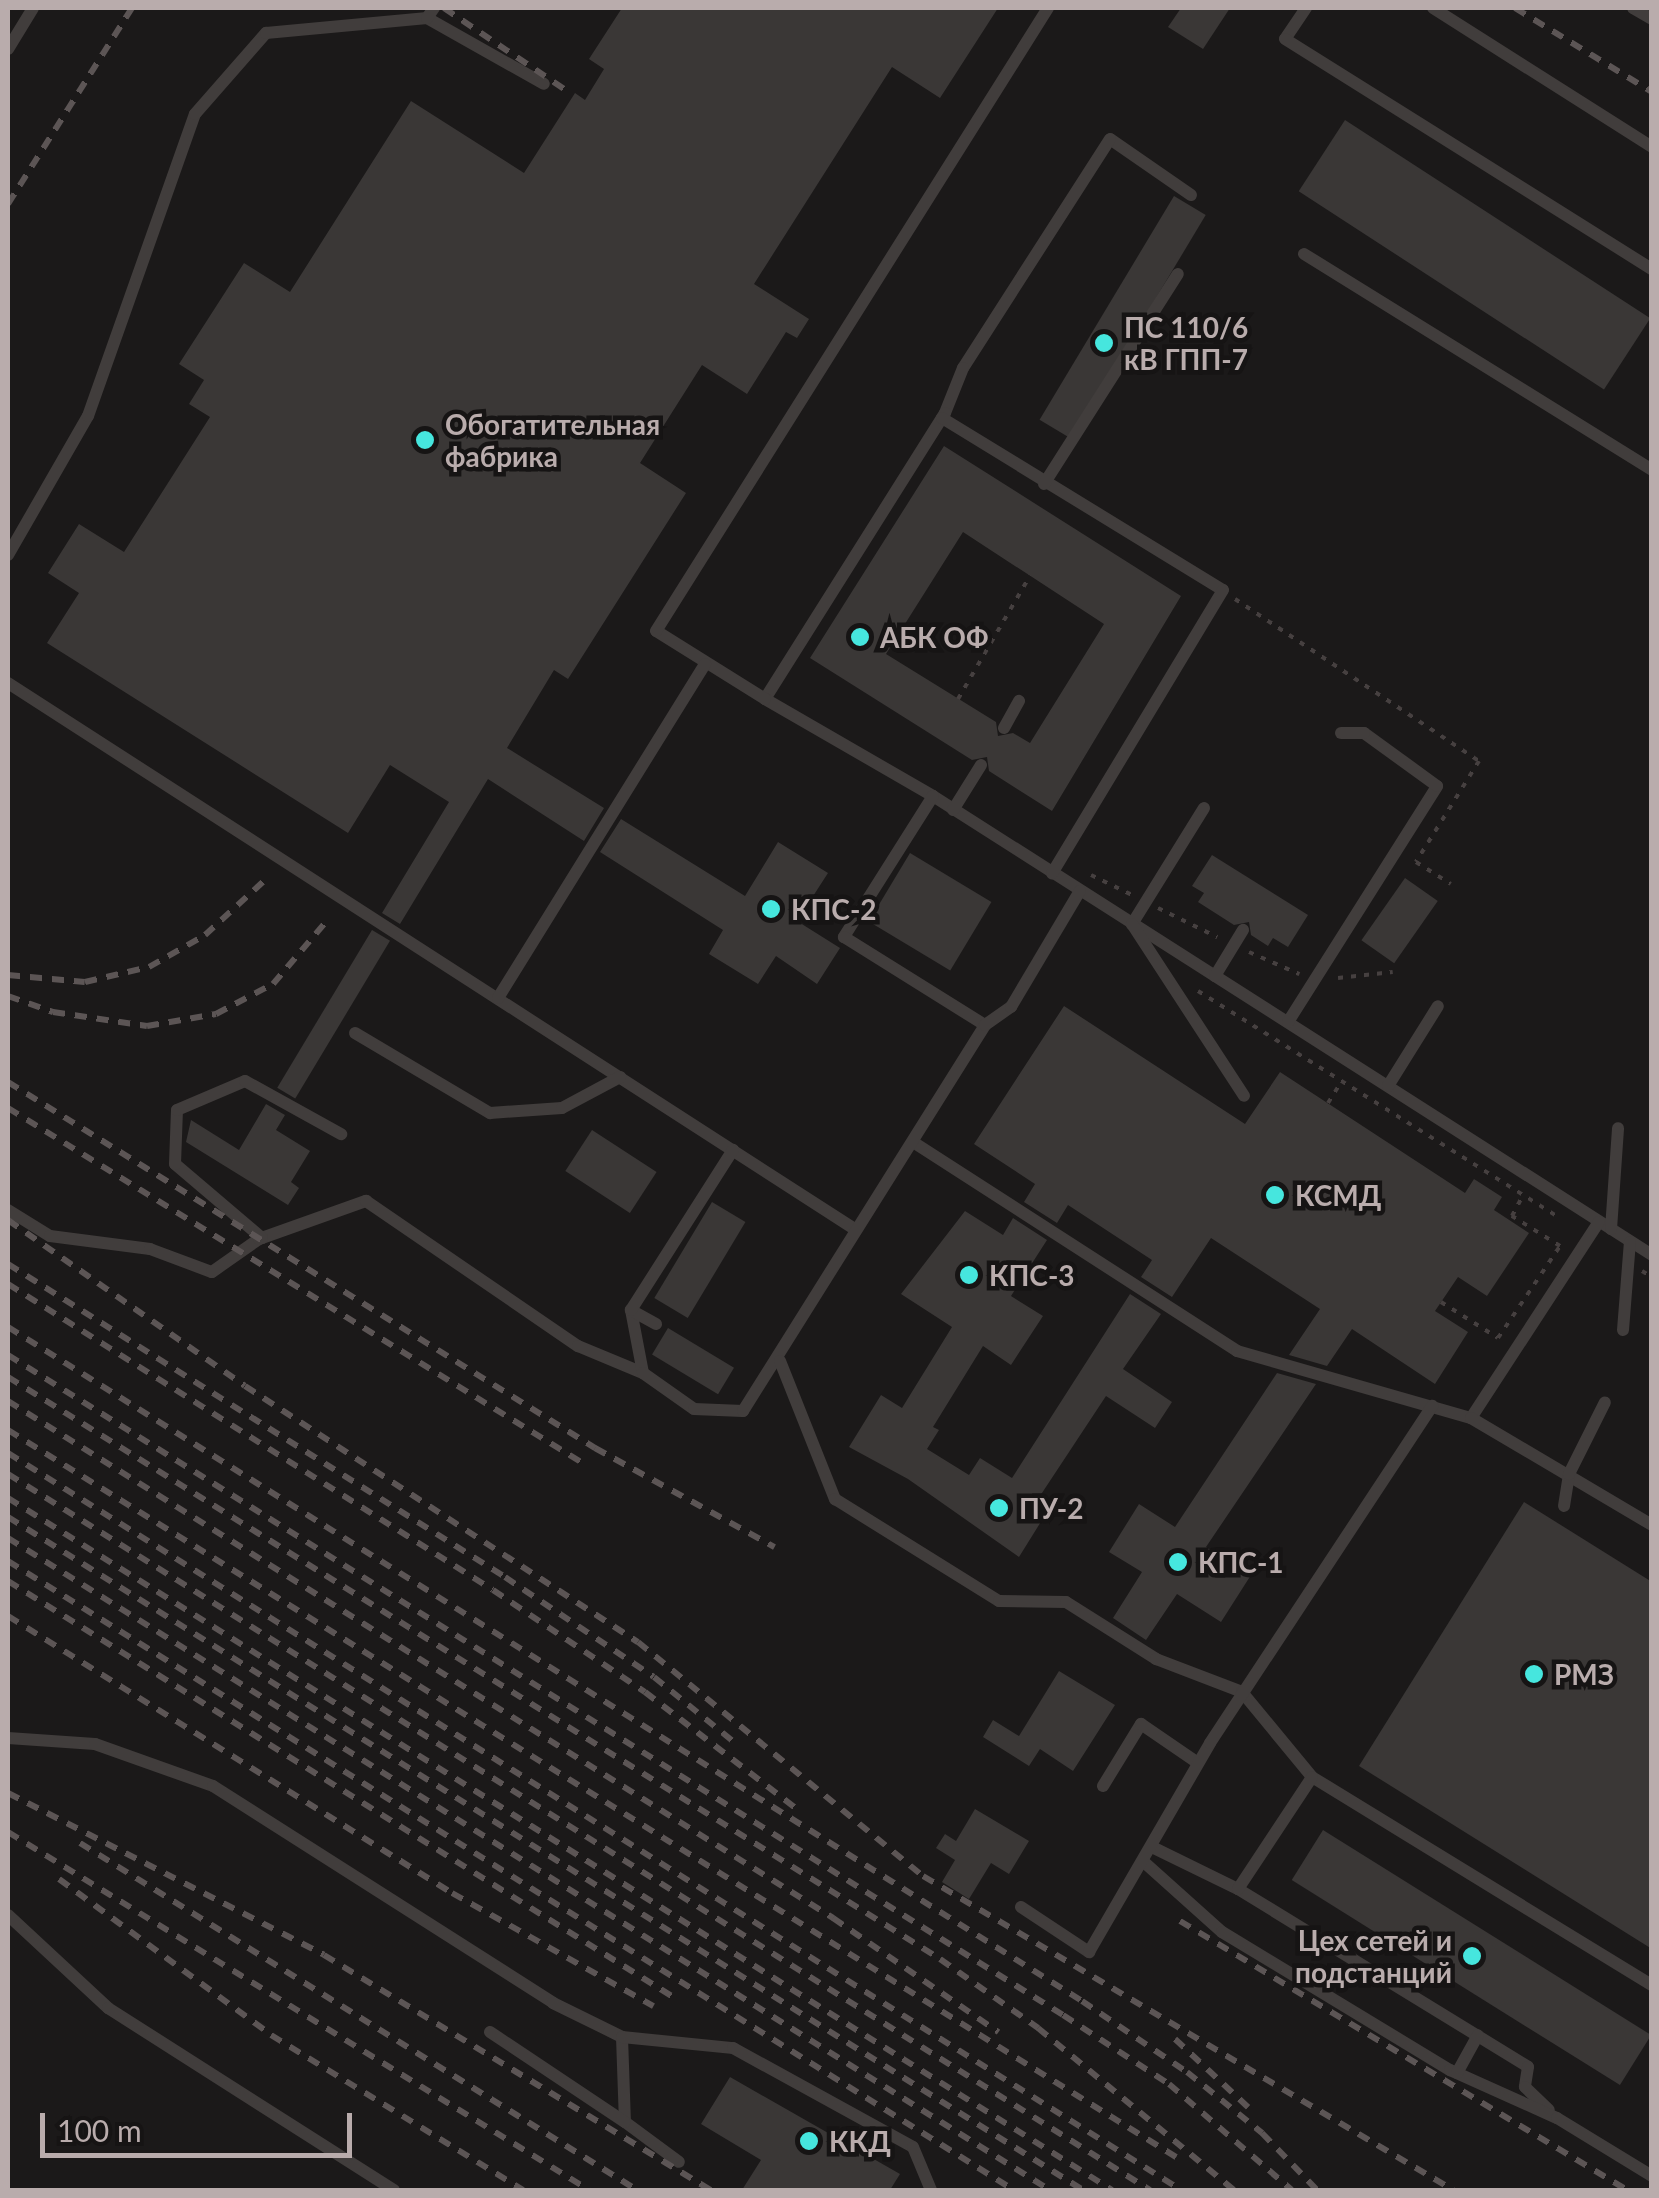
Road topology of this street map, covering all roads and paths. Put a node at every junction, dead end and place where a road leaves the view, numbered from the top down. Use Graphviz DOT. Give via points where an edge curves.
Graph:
graph roads {
  1 [pos="33,8"];
  2 [pos="1048,8"];
  3 [pos="1306,8"];
  4 [pos="1433,8"];
  5 [pos="1633,8"];
  6 [pos="430,13"];
  7 [pos="1652,19"];
  8 [pos="8,49"];
  9 [pos="544,84"];
  10 [pos="1652,147"];
  11 [pos="1191,195"];
  12 [pos="1304,254"];
  13 [pos="1652,269"];
  14 [pos="1178,274"];
  15 [pos="942,418"];
  16 [pos="1652,470"];
  17 [pos="1044,484"];
  18 [pos="8,555"];
  19 [pos="1030,576"];
  20 [pos="705,664"];
  21 [pos="8,683"];
  22 [pos="765,699"];
  23 [pos="958,699"];
  24 [pos="1019,701"];
  25 [pos="1004,728"];
  26 [pos="1340,733"];
  27 [pos="981,766"];
  28 [pos="932,796"];
  29 [pos="1204,808"];
  30 [pos="954,810"];
  31 [pos="1052,873"];
  32 [pos="1080,891"];
  33 [pos="1132,924"];
  34 [pos="1243,930"];
  35 [pos="1215,976"];
  36 [pos="1193,988"];
  37 [pos="498,998"];
  38 [pos="1438,1006"];
  39 [pos="1288,1022"];
  40 [pos="985,1025"];
  41 [pos="355,1034"];
  42 [pos="620,1077"];
  43 [pos="1342,1082"];
  44 [pos="1388,1086"];
  45 [pos="1244,1096"];
  46 [pos="1328,1103"];
  47 [pos="1618,1128"];
  48 [pos="341,1134"];
  49 [pos="913,1142"];
  50 [pos="733,1150"];
  51 [pos="1523,1195"];
  52 [pos="8,1210"];
  53 [pos="1605,1225"];
  54 [pos="856,1230"];
  55 [pos="1589,1237"];
  56 [pos="262,1238"];
  57 [pos="1630,1242"];
  58 [pos="1652,1255"];
  59 [pos="1629,1263"];
  60 [pos="1652,1277"];
  61 [pos="1441,1302"];
  62 [pos="631,1310"];
  63 [pos="656,1324"];
  64 [pos="1624,1330"];
  65 [pos="780,1361"];
  66 [pos="642,1372"];
  67 [pos="1605,1402"];
  68 [pos="1432,1406"];
  69 [pos="1472,1418"];
  70 [pos="1569,1474"];
  71 [pos="1564,1506"];
  72 [pos="1652,1525"];
  73 [pos="1242,1692"];
  74 [pos="8,1738"];
  75 [pos="1198,1763"];
  76 [pos="1312,1777"];
  77 [pos="1103,1786"];
  78 [pos="1154,1848"];
  79 [pos="1145,1863"];
  80 [pos="1238,1890"];
  81 [pos="1020,1907"];
  82 [pos="8,1914"];
  83 [pos="1652,1985"];
  84 [pos="490,2032"];
  85 [pos="1478,2035"];
  86 [pos="622,2038"];
  87 [pos="1457,2072"];
  88 [pos="1556,2118"];
  89 [pos="625,2122"];
  90 [pos="679,2162"];
  91 [pos="1652,2176"];
  92 [pos="394,2190"];
  93 [pos="931,2190"];
  1 -- 8 [label="lane"];
  2 -- 20 [label="lane" via="656,631"];
  3 -- 13 [label="lane" via="1285,38"];
  4 -- 10 [label="lane"];
  5 -- 7 [label="lane"];
  6 -- 9 [label="lane"];
  6 -- 18 [label="lane" via="266,33 195,114 88,416"];
  11 -- 15 [label="lane" via="1110,139 962,368"];
  12 -- 16 [label="lane"];
  14 -- 17 [label="lane"];
  15 -- 17 [label="lane"];
  15 -- 22 [label="lane"];
  17 -- 31 [label="lane" via="1223,590"];
  19 -- 23 [label="path"];
  20 -- 22 [label="lane"];
  20 -- 37 [label="lane"];
  21 -- 37 [label="lane"];
  22 -- 28 [label="lane"];
  24 -- 25 [label="lane"];
  26 -- 39 [label="lane" via="1364,733 1437,786"];
  27 -- 30 [label="lane"];
  28 -- 30 [label="lane"];
  28 -- 40 [label="lane" via="844,938"];
  29 -- 33 [label="lane"];
  30 -- 31 [label="lane"];
  31 -- 32 [label="lane"];
  32 -- 33 [label="lane"];
  32 -- 40 [label="lane" via="1011,1007"];
  33 -- 35 [label="lane"];
  33 -- 45 [label="lane"];
  34 -- 35 [label="lane"];
  35 -- 39 [label="lane"];
  36 -- 43 [label="path"];
  37 -- 42 [label="lane"];
  38 -- 44 [label="lane"];
  39 -- 44 [label="lane"];
  40 -- 49 [label="lane"];
  41 -- 42 [label="lane" via="490,1113 562,1108"];
  42 -- 50 [label="lane"];
  43 -- 46 [label="path"];
  43 -- 51 [label="path"];
  44 -- 53 [label="lane"];
  47 -- 53 [label="lane"];
  48 -- 56 [label="lane" via="245,1081 176,1110 175,1164"];
  49 -- 54 [label="lane"];
  49 -- 68 [label="lane" via="1237,1350"];
  50 -- 54 [label="lane"];
  50 -- 62 [label="lane"];
  51 -- 55 [label="path"];
  51 -- 61 [label="path" via="1512,1216 1560,1246 1498,1338"];
  52 -- 56 [label="lane" via="50,1236 150,1249 212,1272"];
  53 -- 55 [label="lane"];
  53 -- 57 [label="lane"];
  54 -- 65 [label="lane"];
  55 -- 69 [label="lane"];
  56 -- 66 [label="lane" via="366,1201 578,1346"];
  57 -- 58 [label="lane"];
  57 -- 59 [label="lane"];
  59 -- 60 [label="path"];
  59 -- 64 [label="lane"];
  62 -- 63 [label="lane"];
  62 -- 66 [label="lane"];
  65 -- 66 [label="lane" via="743,1411 694,1409"];
  65 -- 73 [label="lane" via="835,1499 999,1601 1066,1602 1156,1659"];
  67 -- 70 [label="lane"];
  68 -- 69 [label="lane"];
  68 -- 73 [label="lane"];
  69 -- 70 [label="lane"];
  70 -- 71 [label="lane"];
  70 -- 72 [label="lane"];
  73 -- 75 [label="lane"];
  73 -- 76 [label="lane"];
  74 -- 86 [label="lane" via="95,1744 213,1786 554,2003"];
  75 -- 77 [label="lane" via="1141,1724"];
  75 -- 78 [label="lane"];
  76 -- 80 [label="lane"];
  76 -- 83 [label="lane"];
  78 -- 79 [label="lane"];
  78 -- 80 [label="lane"];
  79 -- 81 [label="lane" via="1089,1952"];
  79 -- 87 [label="lane" via="1222,1932"];
  80 -- 85 [label="lane"];
  82 -- 92 [label="lane" via="108,2008"];
  84 -- 89 [label="lane"];
  85 -- 87 [label="lane"];
  85 -- 88 [label="lane" via="1528,2067 1524,2087"];
  86 -- 89 [label="lane"];
  86 -- 93 [label="lane" via="733,2048 913,2147"];
  87 -- 88 [label="lane"];
  88 -- 91 [label="lane"];
  89 -- 90 [label="lane"];
}
